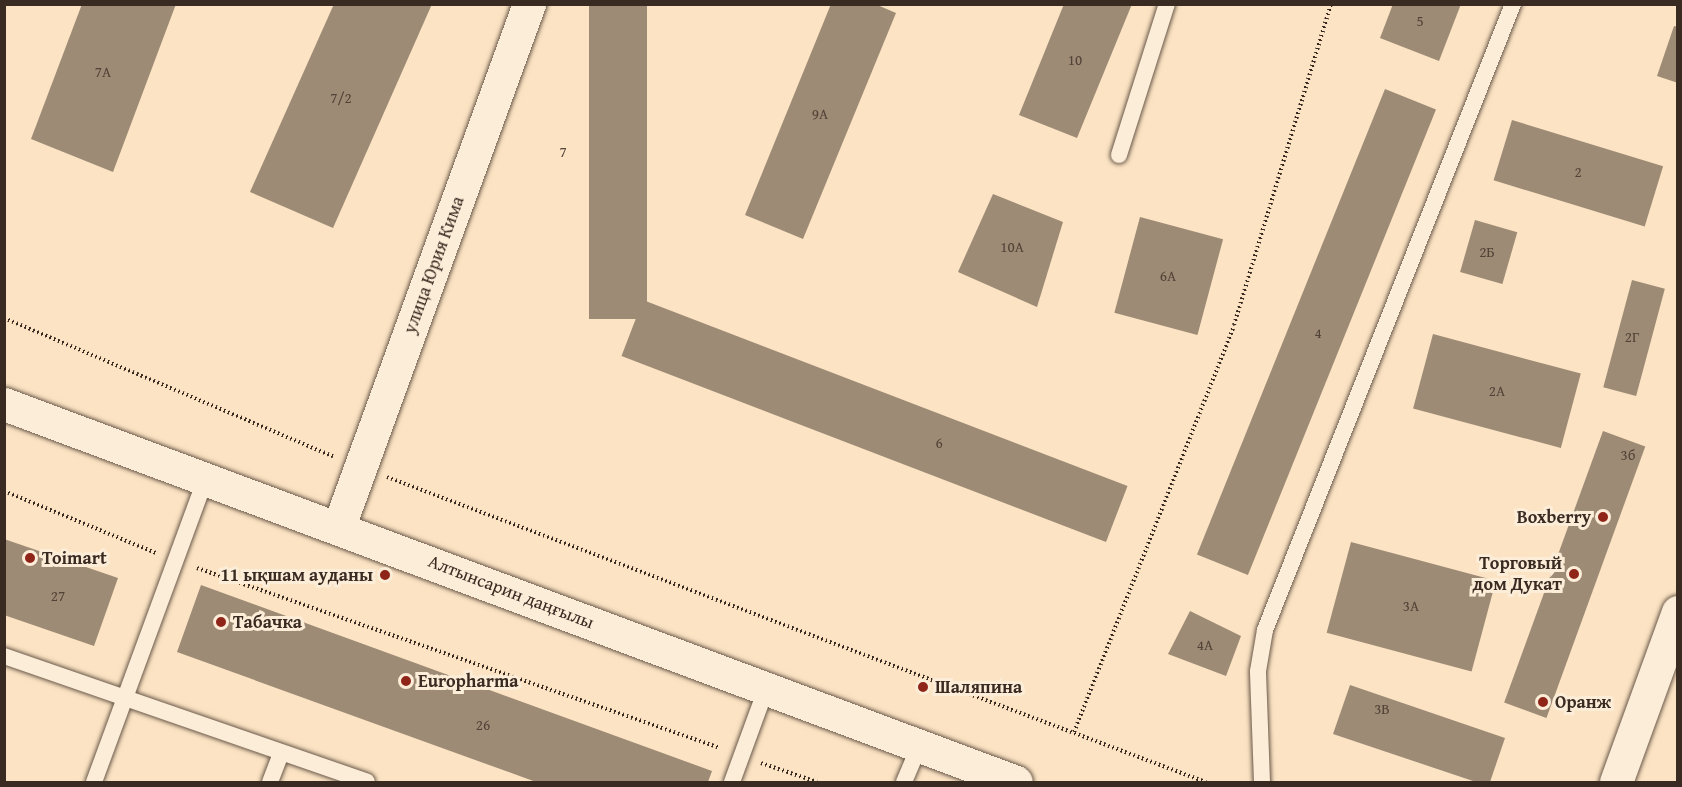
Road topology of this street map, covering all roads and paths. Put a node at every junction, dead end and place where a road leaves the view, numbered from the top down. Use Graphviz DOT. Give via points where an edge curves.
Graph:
graph roads {
  1 [pos="529,4"];
  2 [pos="1167,4"];
  3 [pos="1331,4"];
  4 [pos="1513,4"];
  5 [pos="1119,155"];
  6 [pos="4,318"];
  7 [pos="4,404"];
  8 [pos="359,467"];
  9 [pos="207,477"];
  10 [pos="4,491"];
  11 [pos="339,526"];
  12 [pos="176,561"];
  13 [pos="1677,612"];
  14 [pos="4,656"];
  15 [pos="766,689"];
  16 [pos="125,698"];
  17 [pos="1074,732"];
  18 [pos="919,747"];
  19 [pos="281,753"];
  20 [pos="742,756"];
  21 [pos="94,783"];
  22 [pos="270,783"];
  23 [pos="367,783"];
  24 [pos="732,783"];
  25 [pos="817,783"];
  26 [pos="904,783"];
  27 [pos="1016,783"];
  28 [pos="1206,783"];
  29 [pos="1262,783"];
  30 [pos="1616,783"];
  1 -- 8 [label="main road, улица Юрия Кима"];
  2 -- 5 [label="lane"];
  3 -- 17 [label="path" via="1234,325"];
  4 -- 29 [label="lane" via="1265,630 1258,671"];
  6 -- 8 [label="path"];
  7 -- 9 [label="main road, Алтынсарин даңғылы"];
  8 -- 11 [label="main road, улица Юрия Кима"];
  8 -- 17 [label="path"];
  9 -- 11 [label="main road, Алтынсарин даңғылы"];
  9 -- 12 [label="lane"];
  10 -- 12 [label="path"];
  11 -- 15 [label="main road, Алтынсарин даңғылы"];
  12 -- 16 [label="lane"];
  12 -- 20 [label="path"];
  13 -- 30 [label="main road"];
  14 -- 16 [label="lane"];
  15 -- 18 [label="main road, Алтынсарин даңғылы"];
  15 -- 20 [label="lane"];
  16 -- 19 [label="lane"];
  16 -- 21 [label="lane"];
  17 -- 28 [label="path"];
  18 -- 26 [label="lane"];
  18 -- 27 [label="main road, Алтынсарин даңғылы"];
  19 -- 22 [label="lane"];
  19 -- 23 [label="lane"];
  20 -- 24 [label="lane"];
  20 -- 25 [label="path"];
}
